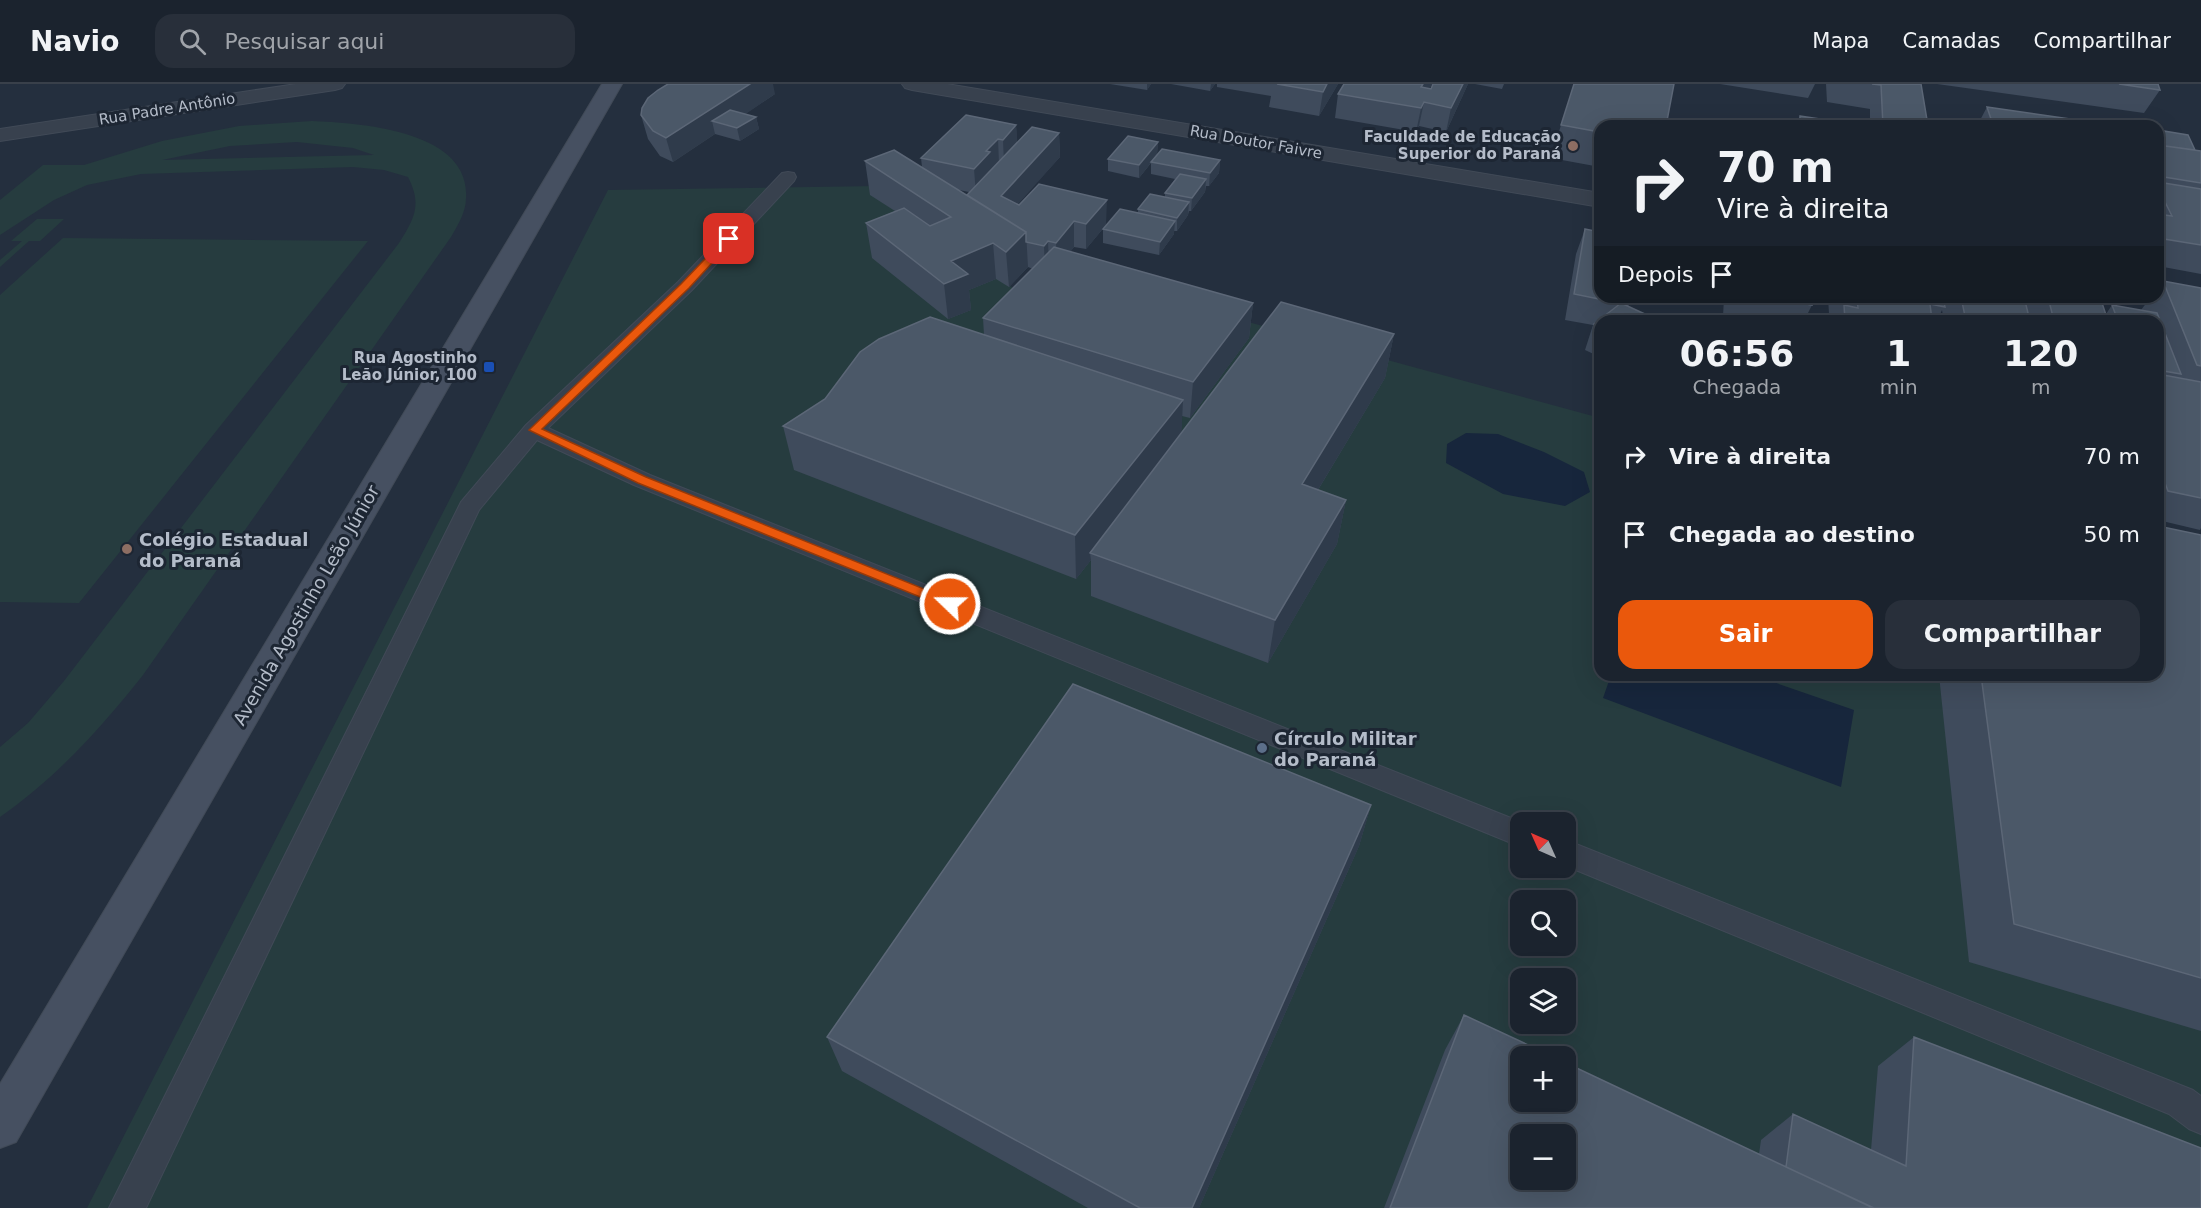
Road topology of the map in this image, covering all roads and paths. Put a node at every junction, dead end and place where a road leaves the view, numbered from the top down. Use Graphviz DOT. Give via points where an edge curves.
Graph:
graph roads {
  1 [pos="335,84"];
  2 [pos="612,84"];
  3 [pos="912,84"];
  4 [pos="0,135"];
  5 [pos="788,177"];
  6 [pos="1594,199"];
  7 [pos="534,430"];
  8 [pos="1510,831"];
  9 [pos="1576,857"];
  10 [pos="2201,1117"];
  11 [pos="0,1126"];
  12 [pos="127,1208"];
  1 -- 4 [label="street, Rua Padre Antônio"];
  2 -- 11 [label="main road, Avenida Agostinho Leão Júnior"];
  3 -- 6 [label="street, Rua Doutor Faivre"];
  5 -- 7 [label="lane" via="685,286"];
  7 -- 8 [label="lane" via="642,480"];
  7 -- 12 [label="lane" via="469,507"];
  9 -- 10 [label="lane" via="2181,1102"];
}
